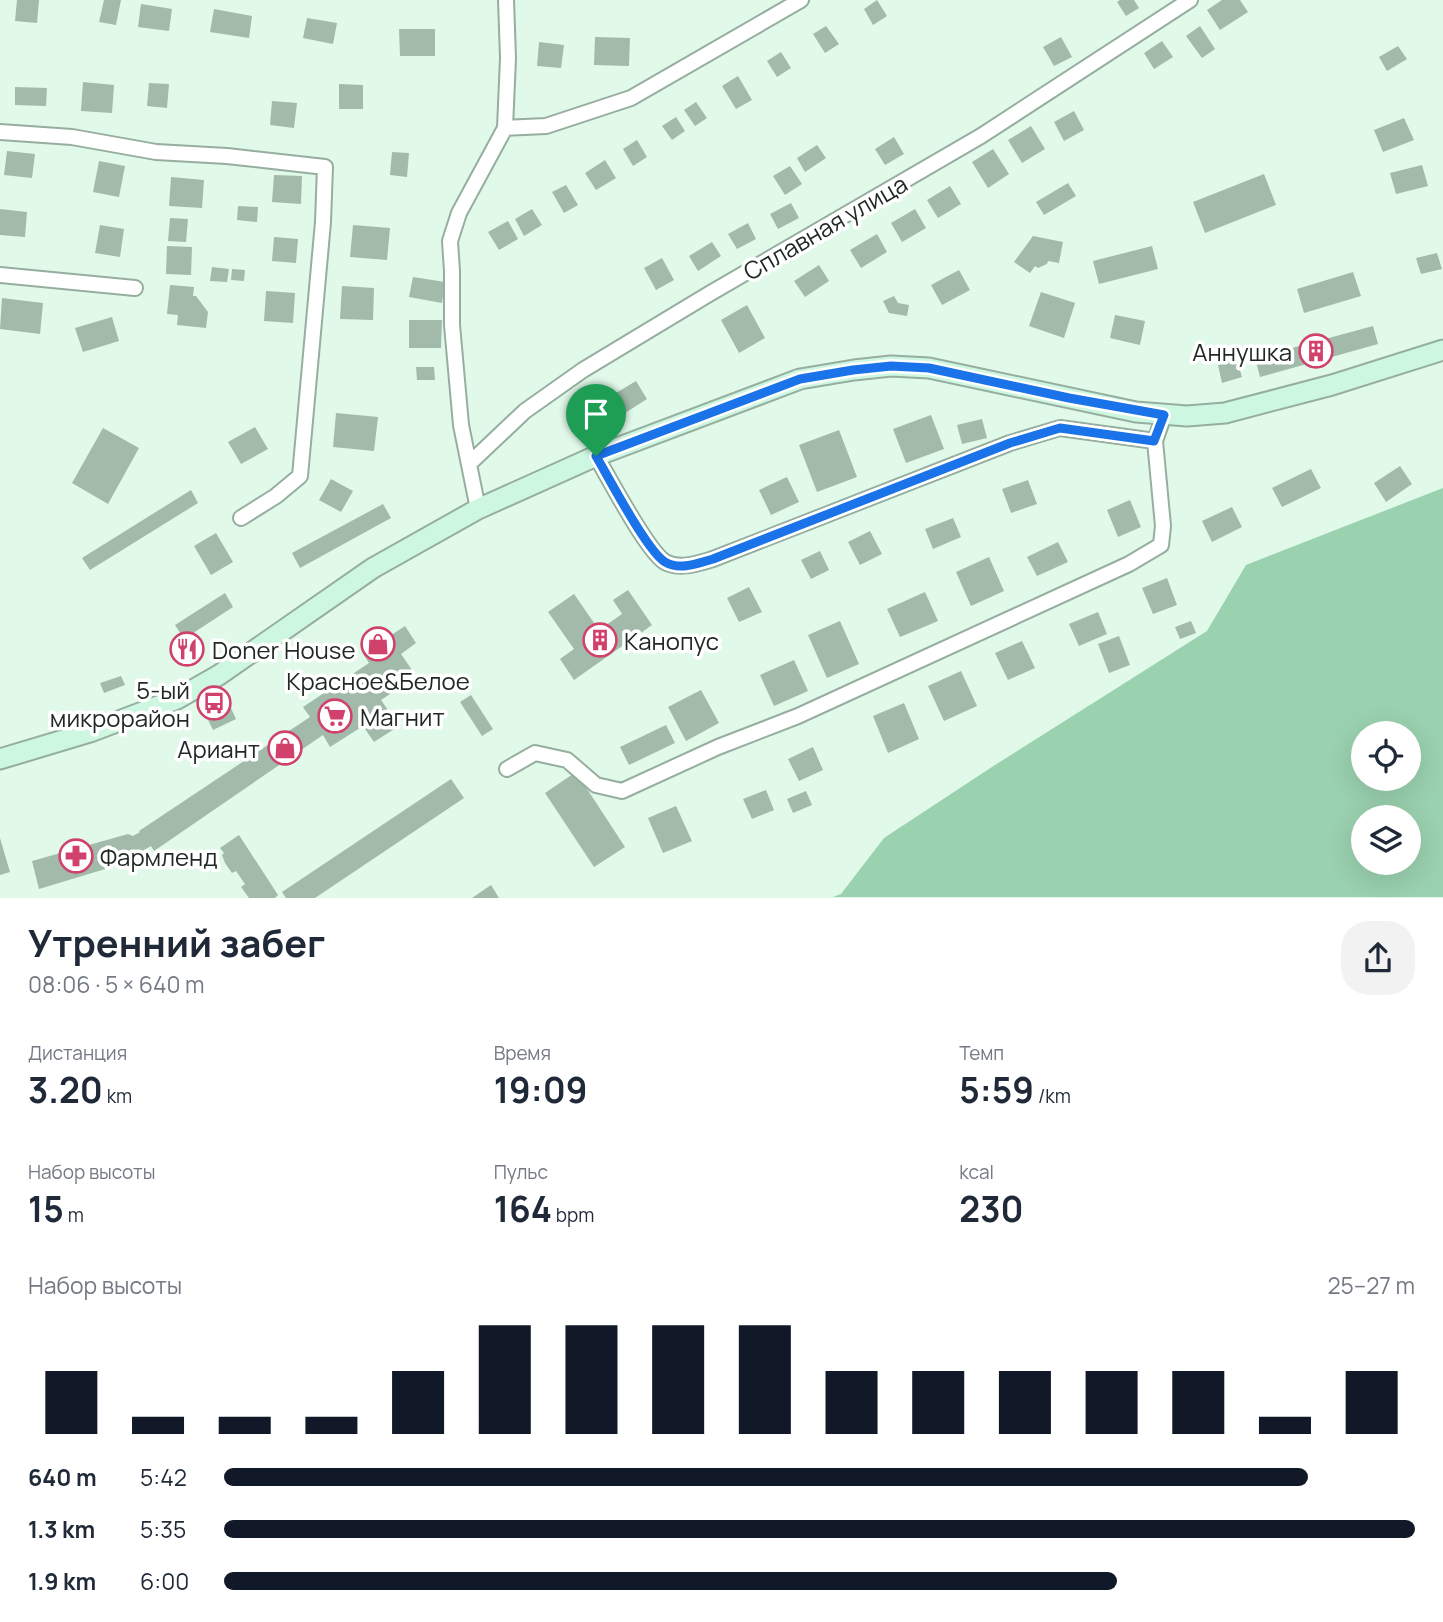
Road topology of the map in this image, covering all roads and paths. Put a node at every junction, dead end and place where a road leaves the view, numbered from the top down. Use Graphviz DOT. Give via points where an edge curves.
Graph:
graph roads {
  1 [pos="506,0"];
  2 [pos="801,0"];
  3 [pos="1190,0"];
  4 [pos="505,128"];
  5 [pos="0,132"];
  6 [pos="0,275"];
  7 [pos="135,288"];
  8 [pos="1443,350"];
  9 [pos="1164,415"];
  10 [pos="1154,441"];
  11 [pos="596,456"];
  12 [pos="469,464"];
  13 [pos="478,509"];
  14 [pos="241,517"];
  15 [pos="0,760"];
  16 [pos="507,769"];
  1 -- 4 [label="street"];
  2 -- 4 [label="street" via="631,98 546,126"];
  3 -- 12 [label="street, Сплавная улица" via="981,136 583,370 525,411"];
  4 -- 12 [label="street" via="459,214 450,242 452,325"];
  5 -- 14 [label="street" via="325,167 300,476"];
  6 -- 7 [label="street"];
  8 -- 9 [label="main road" via="1225,414"];
  9 -- 10 [label="street"];
  9 -- 11 [label="main road" via="929,368 891,366 800,379"];
  10 -- 11 [label="street" via="1060,428 686,566 666,562 647,541"];
  10 -- 16 [label="street" via="1161,545 1129,564 622,792 596,785 567,760 535,753"];
  11 -- 13 [label="main road"];
  12 -- 13 [label="street"];
  13 -- 15 [label="main road" via="373,568 219,675 151,710"];
}
